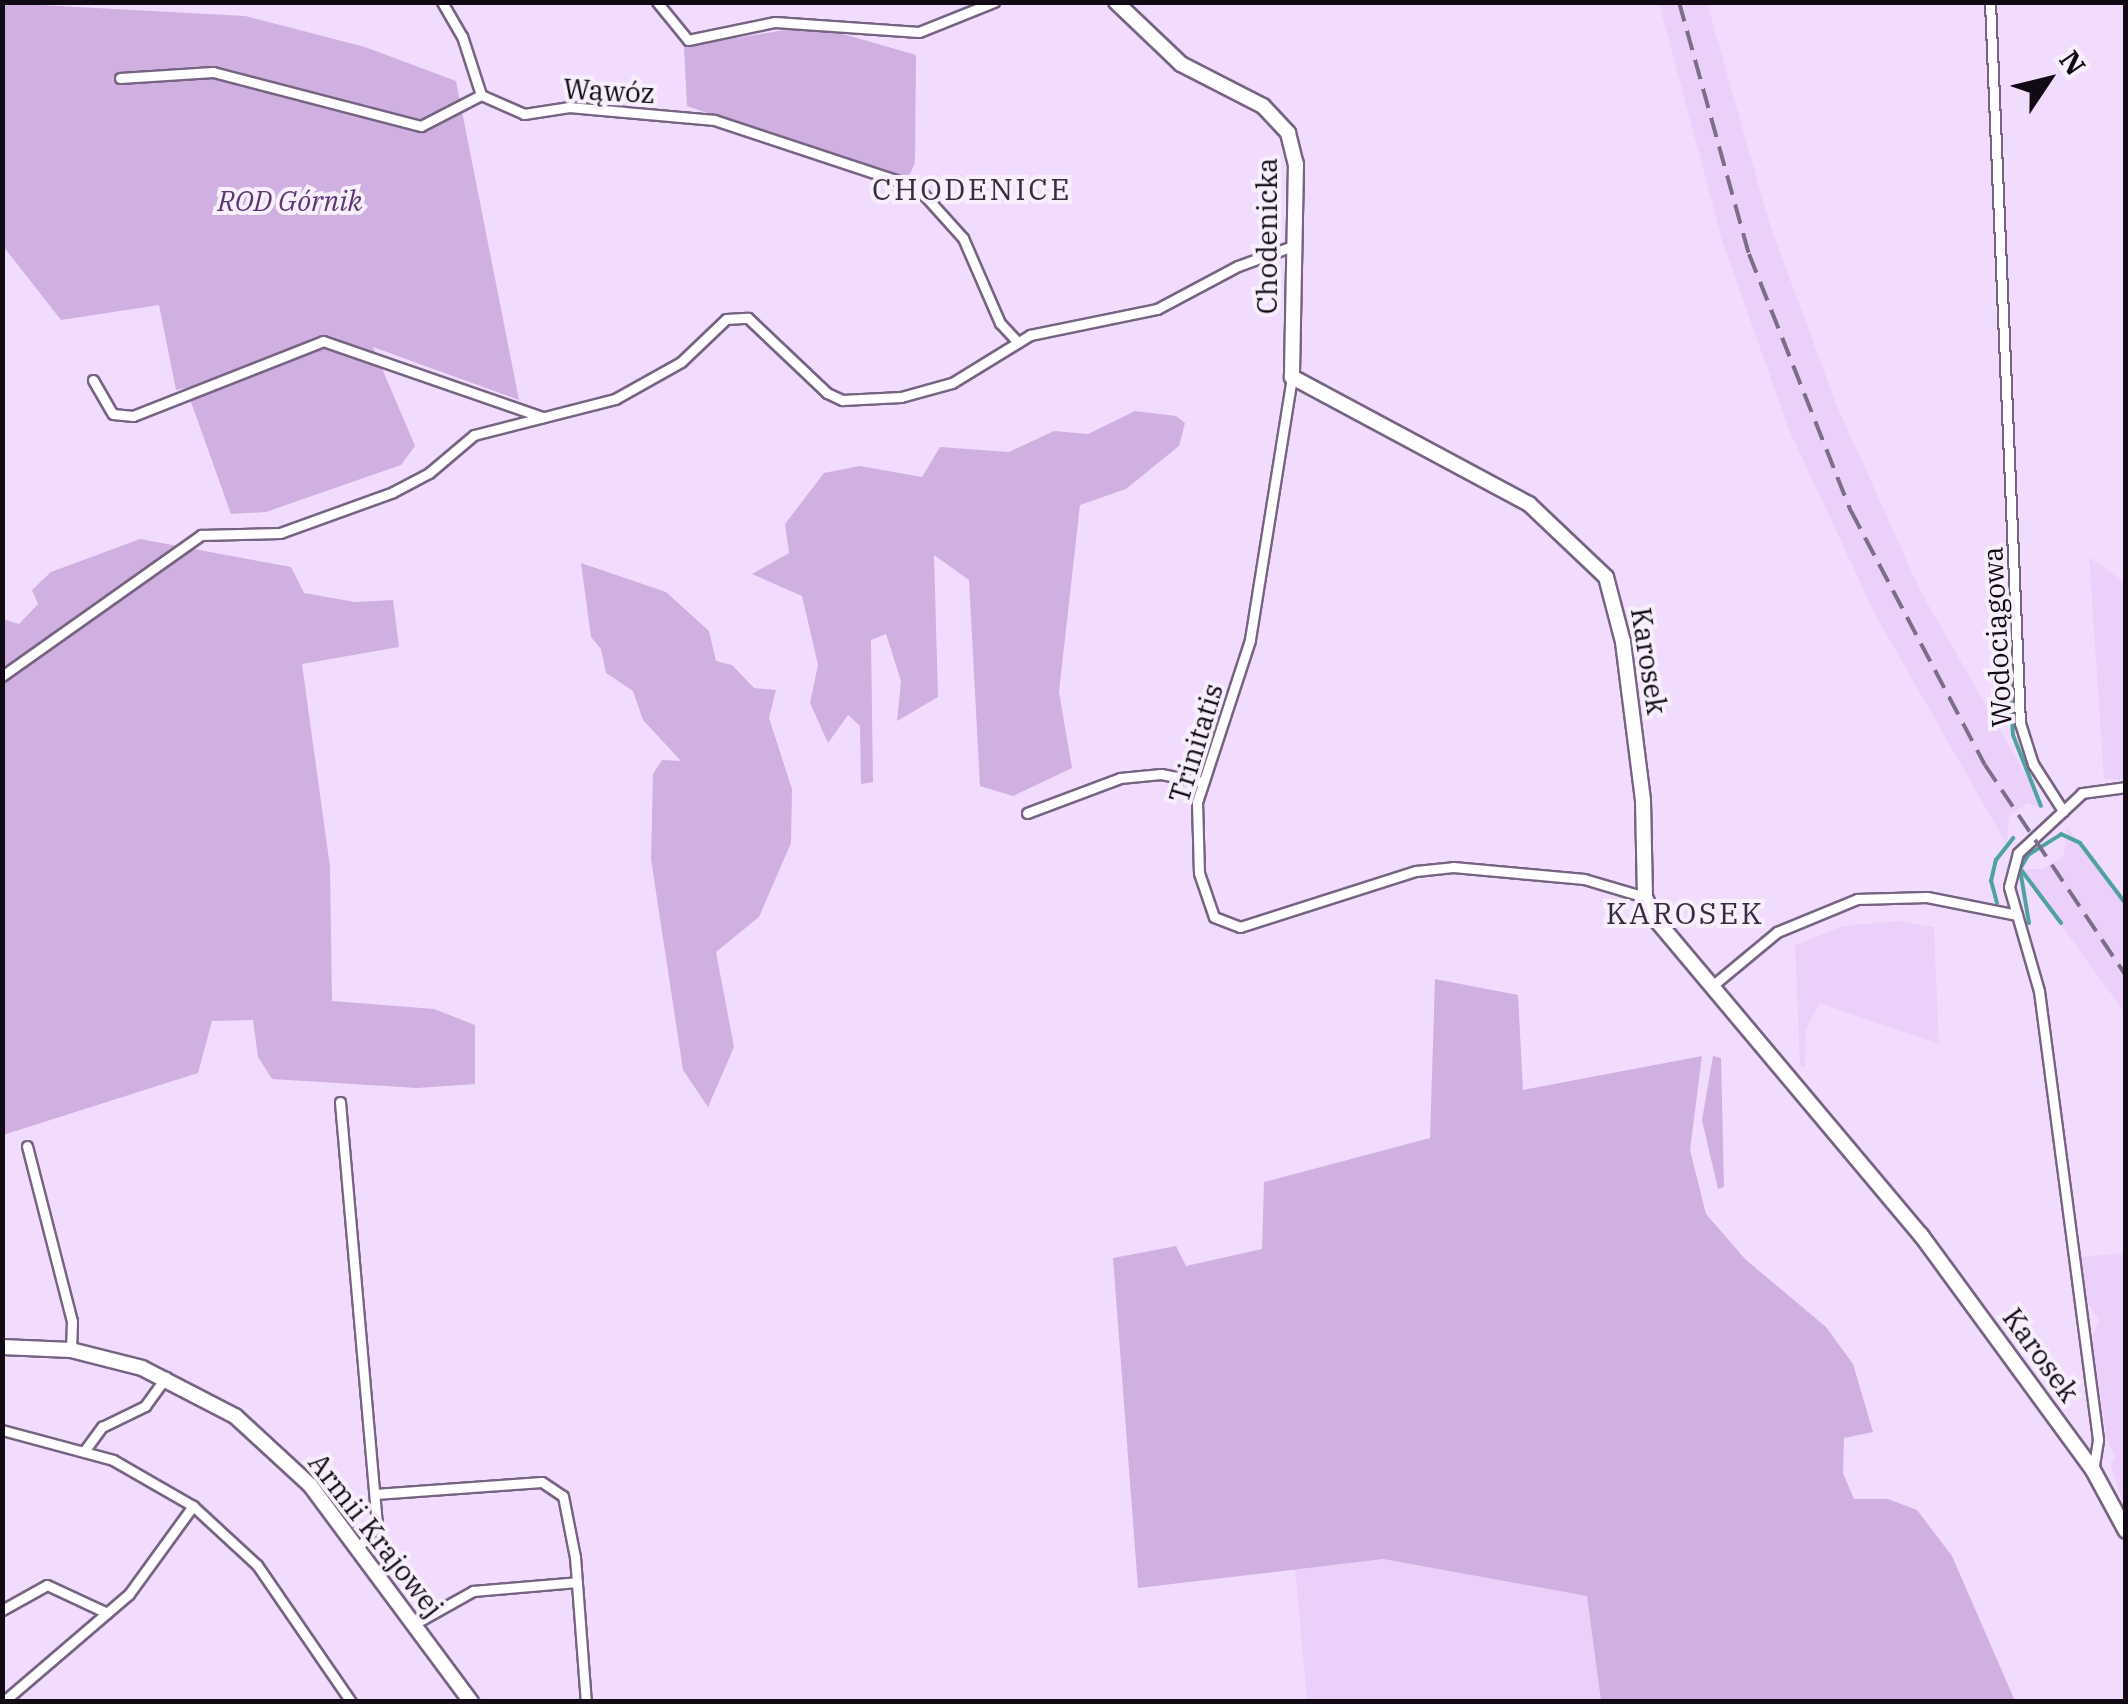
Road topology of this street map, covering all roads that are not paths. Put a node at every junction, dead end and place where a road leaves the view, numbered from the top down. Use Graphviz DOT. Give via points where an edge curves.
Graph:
graph roads {
  1 [pos="442,2"];
  2 [pos="657,2"];
  3 [pos="994,2"];
  4 [pos="1116,2"];
  5 [pos="1990,2"];
  6 [pos="120,78"];
  7 [pos="481,96"];
  8 [pos="1293,246"];
  9 [pos="1018,341"];
  10 [pos="1292,377"];
  11 [pos="93,380"];
  12 [pos="545,418"];
  13 [pos="2,676"];
  14 [pos="1203,782"];
  15 [pos="2126,787"];
  16 [pos="2062,811"];
  17 [pos="1027,813"];
  18 [pos="1645,897"];
  19 [pos="2017,916"];
  20 [pos="1712,986"];
  21 [pos="340,1102"];
  22 [pos="27,1146"];
  23 [pos="2,1348"];
  24 [pos="70,1350"];
  25 [pos="166,1377"];
  26 [pos="2,1430"];
  27 [pos="84,1450"];
  28 [pos="2094,1470"];
  29 [pos="375,1494"];
  30 [pos="193,1506"];
  31 [pos="2126,1531"];
  32 [pos="358,1547"];
  33 [pos="577,1582"];
  34 [pos="2,1610"];
  35 [pos="107,1613"];
  36 [pos="414,1624"];
  37 [pos="350,1701"];
  38 [pos="2,1702"];
  39 [pos="471,1702"];
  40 [pos="586,1702"];
  1 -- 7 [label="street" via="462,36"];
  2 -- 3 [label="street" via="688,40 775,22 919,32"];
  4 -- 8 [label="street, Chodenicka" via="1181,64 1264,106 1288,133 1296,164"];
  5 -- 16 [label="street, Wodociągowa" via="2020,723 2032,764"];
  6 -- 7 [label="street" via="213,72 421,126"];
  7 -- 9 [label="street, Wąwóz" via="524,114 570,107 714,120 917,187 963,238 1000,323"];
  8 -- 9 [label="street" via="1238,266 1158,309"];
  8 -- 10 [label="street, Chodenicka"];
  9 -- 12 [label="street" via="952,383 901,396 842,400 737,316 726,318 681,362 625,394"];
  10 -- 14 [label="street, Trinitatis" via="1250,640"];
  10 -- 18 [label="street, Karosek" via="1529,504 1606,577 1623,642 1643,802"];
  11 -- 12 [label="street" via="113,414 133,416 323,341"];
  12 -- 13 [label="street" via="474,435 429,473 304,528 201,535"];
  14 -- 17 [label="street" via="1162,774 1120,778"];
  14 -- 18 [label="street, Trinitatis" via="1197,802 1199,873 1205,901 1226,926 1416,871 1453,867 1584,879"];
  15 -- 16 [label="street" via="2082,793"];
  16 -- 19 [label="street" via="2013,864 2009,888"];
  18 -- 20 [label="street, Karosek"];
  19 -- 20 [label="street" via="1928,897 1857,899 1776,932"];
  19 -- 28 [label="street" via="2039,992 2098,1440"];
  20 -- 28 [label="street, Karosek" via="1922,1235"];
  21 -- 29 [label="street"];
  22 -- 24 [label="street" via="72,1321"];
  23 -- 24 [label="street, Armii Krajowej"];
  24 -- 25 [label="street, Armii Krajowej"];
  25 -- 27 [label="street" via="158,1394 102,1427"];
  25 -- 32 [label="street, Armii Krajowej" via="196,1390 271,1445"];
  26 -- 27 [label="street"];
  27 -- 30 [label="street"];
  28 -- 31 [label="street, Karosek"];
  29 -- 32 [label="street" via="377,1526"];
  29 -- 33 [label="street" via="471,1485 553,1487 570,1513"];
  30 -- 35 [label="street" via="145,1578"];
  30 -- 37 [label="street" via="257,1565"];
  32 -- 36 [label="street, Armii Krajowej"];
  33 -- 36 [label="street" via="472,1591"];
  33 -- 40 [label="street"];
  34 -- 35 [label="street" via="46,1586"];
  35 -- 38 [label="street"];
  36 -- 39 [label="street, Armii Krajowej"];
}
